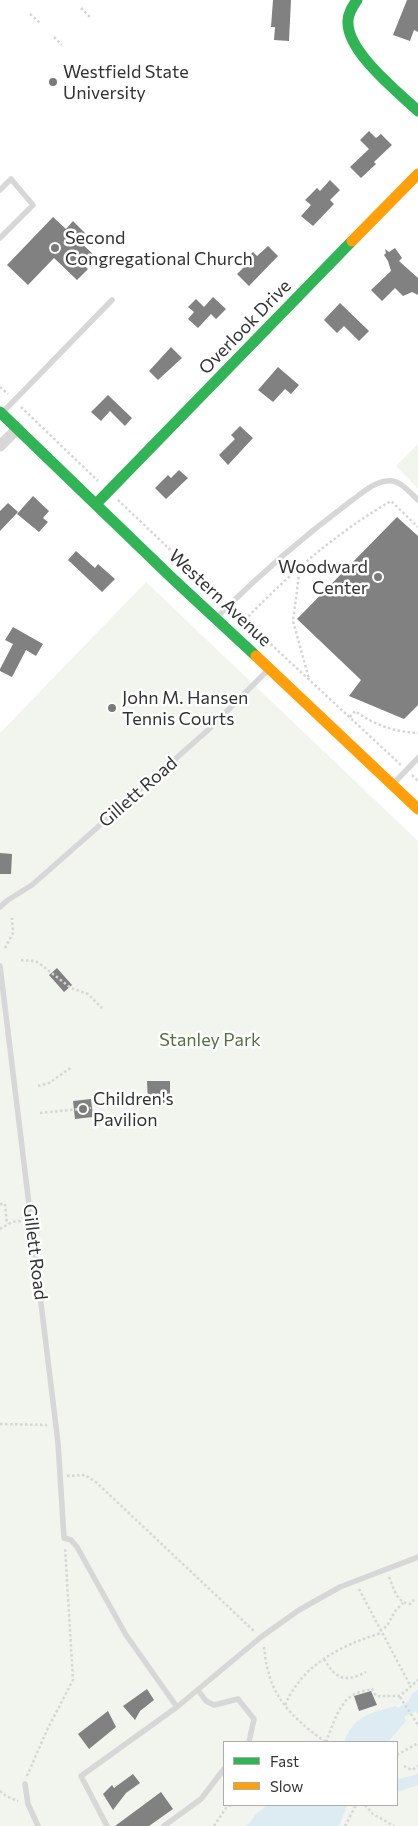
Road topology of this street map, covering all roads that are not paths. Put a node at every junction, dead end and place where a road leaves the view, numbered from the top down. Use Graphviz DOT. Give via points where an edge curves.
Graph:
graph roads {
  1 [pos="357,0"];
  2 [pos="418,112"];
  3 [pos="418,174"];
  4 [pos="0,190"];
  5 [pos="0,238"];
  6 [pos="112,300"];
  7 [pos="1,413"];
  8 [pos="18,428"];
  9 [pos="0,446"];
  10 [pos="418,500"];
  11 [pos="96,504"];
  12 [pos="217,618"];
  13 [pos="270,668"];
  14 [pos="418,758"];
  15 [pos="392,784"];
  16 [pos="418,809"];
  17 [pos="0,908"];
  18 [pos="0,966"];
  19 [pos="418,1557"];
  20 [pos="198,1690"];
  21 [pos="177,1707"];
  22 [pos="249,1741"];
  23 [pos="223,1770"];
  24 [pos="26,1784"];
  25 [pos="38,1826"];
  26 [pos="107,1826"];
  27 [pos="164,1826"];
  1 -- 2 [label="street" via="348,24 352,40 360,54"];
  3 -- 11 [label="street, Overlook Drive"];
  4 -- 5 [label="lane" via="11,179 33,205"];
  6 -- 7 [label="lane"];
  7 -- 8 [label="street, Western Avenue"];
  8 -- 9 [label="street"];
  8 -- 11 [label="street, Western Avenue"];
  10 -- 12 [label="lane" via="398,482 378,483 287,552"];
  11 -- 12 [label="street, Western Avenue"];
  12 -- 13 [label="street, Western Avenue"];
  13 -- 15 [label="street, Western Avenue"];
  13 -- 17 [label="lane, Gillett Road" via="207,731 32,885"];
  14 -- 15 [label="lane"];
  15 -- 16 [label="street, Western Avenue"];
  18 -- 21 [label="lane, Gillett Road" via="56,1425 64,1538 77,1547 126,1636"];
  19 -- 20 [label="lane" via="354,1581 306,1606 261,1637"];
  20 -- 21 [label="lane"];
  20 -- 22 [label="lane" via="214,1705 238,1699 254,1719"];
  21 -- 26 [label="lane" via="80,1776"];
  23 -- 27 [label="lane" via="201,1798"];
  24 -- 25 [label="lane" via="28,1804"];
}
